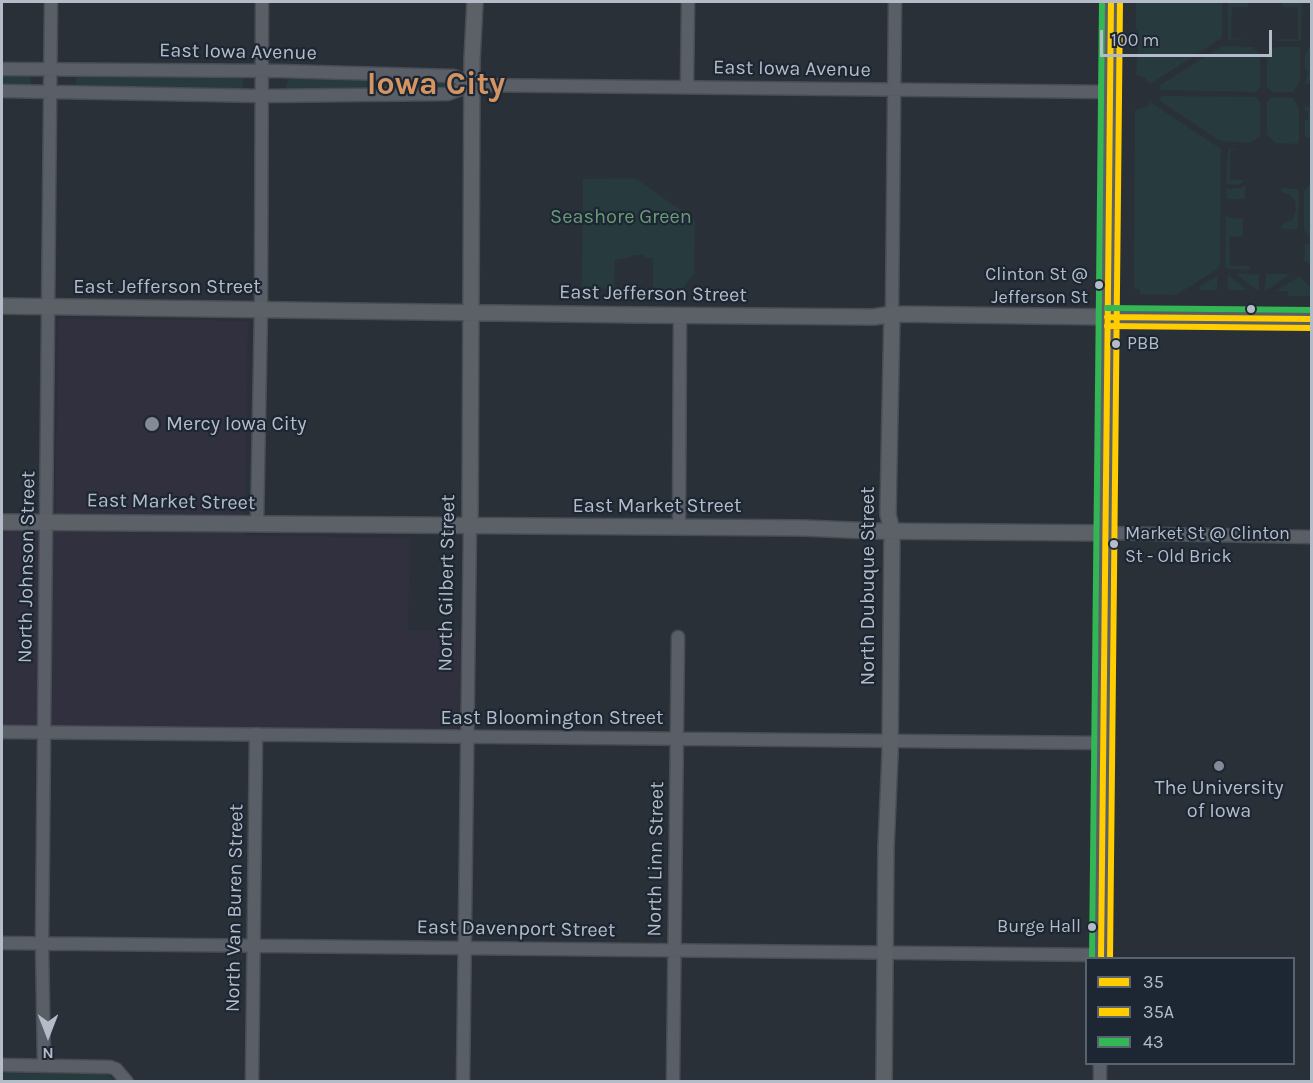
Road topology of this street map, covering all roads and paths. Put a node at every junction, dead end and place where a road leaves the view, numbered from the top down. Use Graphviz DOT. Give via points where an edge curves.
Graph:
graph roads {
  1 [pos="51,2"];
  2 [pos="262,2"];
  3 [pos="475,2"];
  4 [pos="688,2"];
  5 [pos="895,2"];
  6 [pos="1111,2"];
  7 [pos="2,69"];
  8 [pos="50,69"];
  9 [pos="262,71"];
  10 [pos="472,85"];
  11 [pos="687,87"];
  12 [pos="894,89"];
  13 [pos="2,91"];
  14 [pos="50,91"];
  15 [pos="1111,92"];
  16 [pos="262,96"];
  17 [pos="2,306"];
  18 [pos="49,307"];
  19 [pos="261,309"];
  20 [pos="470,312"];
  21 [pos="892,314"];
  22 [pos="680,315"];
  23 [pos="1107,317"];
  24 [pos="1308,319"];
  25 [pos="2,522"];
  26 [pos="47,522"];
  27 [pos="257,524"];
  28 [pos="470,525"];
  29 [pos="679,527"];
  30 [pos="892,531"];
  31 [pos="1105,533"];
  32 [pos="1311,537"];
  33 [pos="678,637"];
  34 [pos="2,732"];
  35 [pos="45,733"];
  36 [pos="256,734"];
  37 [pos="466,738"];
  38 [pos="678,738"];
  39 [pos="890,741"];
  40 [pos="1103,743"];
  41 [pos="2,943"];
  42 [pos="42,943"];
  43 [pos="254,946"];
  44 [pos="464,948"];
  45 [pos="674,951"];
  46 [pos="885,953"];
  47 [pos="1101,957"];
  48 [pos="2,1065"];
  49 [pos="1100,1065"];
  50 [pos="44,1066"];
  51 [pos="127,1082"];
  52 [pos="252,1082"];
  53 [pos="463,1082"];
  54 [pos="673,1082"];
  55 [pos="884,1082"];
  56 [pos="1100,1082"];
  1 -- 8 [label="street, North Johnson Street"];
  2 -- 9 [label="street"];
  3 -- 10 [label="main road, North Gilbert Street"];
  4 -- 11 [label="street"];
  5 -- 12 [label="street, North Dubuque Street"];
  6 -- 15 [label="main road"];
  7 -- 8 [label="street, East Iowa Avenue"];
  8 -- 9 [label="street, East Iowa Avenue"];
  8 -- 14 [label="street, North Johnson Street"];
  9 -- 10 [label="street, East Iowa Avenue" via="454,76"];
  9 -- 16 [label="street"];
  10 -- 11 [label="street, East Iowa Avenue"];
  10 -- 16 [label="street, East Iowa Avenue" via="448,94"];
  10 -- 20 [label="main road, North Gilbert Street"];
  11 -- 12 [label="street, East Iowa Avenue"];
  12 -- 15 [label="street, East Iowa Avenue"];
  12 -- 21 [label="street, North Dubuque Street"];
  13 -- 14 [label="street, East Iowa Avenue"];
  14 -- 16 [label="street, East Iowa Avenue"];
  14 -- 18 [label="street, North Johnson Street"];
  15 -- 23 [label="main road"];
  16 -- 19 [label="street"];
  17 -- 18 [label="main road, East Jefferson Street"];
  18 -- 19 [label="main road, East Jefferson Street"];
  18 -- 26 [label="street, North Johnson Street"];
  19 -- 20 [label="main road, East Jefferson Street"];
  19 -- 27 [label="street"];
  20 -- 22 [label="main road, East Jefferson Street"];
  20 -- 28 [label="main road, North Gilbert Street"];
  21 -- 22 [label="main road, East Jefferson Street"];
  21 -- 23 [label="main road, East Jefferson Street"];
  21 -- 30 [label="main road, North Dubuque Street" via="888,514"];
  22 -- 29 [label="street"];
  23 -- 24 [label="street, East Jefferson Street"];
  23 -- 31 [label="main road"];
  25 -- 26 [label="main road, East Market Street"];
  26 -- 27 [label="main road, East Market Street"];
  26 -- 35 [label="street, North Johnson Street"];
  27 -- 28 [label="main road, East Market Street"];
  28 -- 29 [label="main road, East Market Street"];
  28 -- 37 [label="street, North Gilbert Street"];
  29 -- 30 [label="main road, East Market Street"];
  30 -- 31 [label="main road, East Market Street"];
  30 -- 39 [label="main road, North Dubuque Street"];
  31 -- 32 [label="street, East Market Street"];
  31 -- 40 [label="street"];
  33 -- 38 [label="street, North Linn Street"];
  34 -- 35 [label="street, East Bloomington Street"];
  35 -- 36 [label="street, East Bloomington Street"];
  35 -- 42 [label="street, North Johnson Street"];
  36 -- 37 [label="street, East Bloomington Street"];
  36 -- 43 [label="street, North Van Buren Street"];
  37 -- 38 [label="street, East Bloomington Street"];
  37 -- 44 [label="street, North Gilbert Street"];
  38 -- 39 [label="street, East Bloomington Street"];
  38 -- 45 [label="street, North Linn Street"];
  39 -- 40 [label="street, East Bloomington Street"];
  39 -- 46 [label="main road, North Dubuque Street"];
  40 -- 47 [label="street"];
  41 -- 42 [label="street, East Davenport Street"];
  42 -- 43 [label="street, East Davenport Street"];
  42 -- 50 [label="street, North Johnson Street"];
  43 -- 44 [label="street, East Davenport Street"];
  43 -- 52 [label="street, North Van Buren Street"];
  44 -- 45 [label="street, East Davenport Street"];
  44 -- 53 [label="street, North Gilbert Street"];
  45 -- 46 [label="street, East Davenport Street"];
  45 -- 54 [label="street, North Linn Street"];
  46 -- 47 [label="street, East Davenport Street"];
  46 -- 55 [label="main road, North Dubuque Street"];
  48 -- 50 [label="street"];
  49 -- 56 [label="street"];
  50 -- 51 [label="street" via="110,1067"];
}
